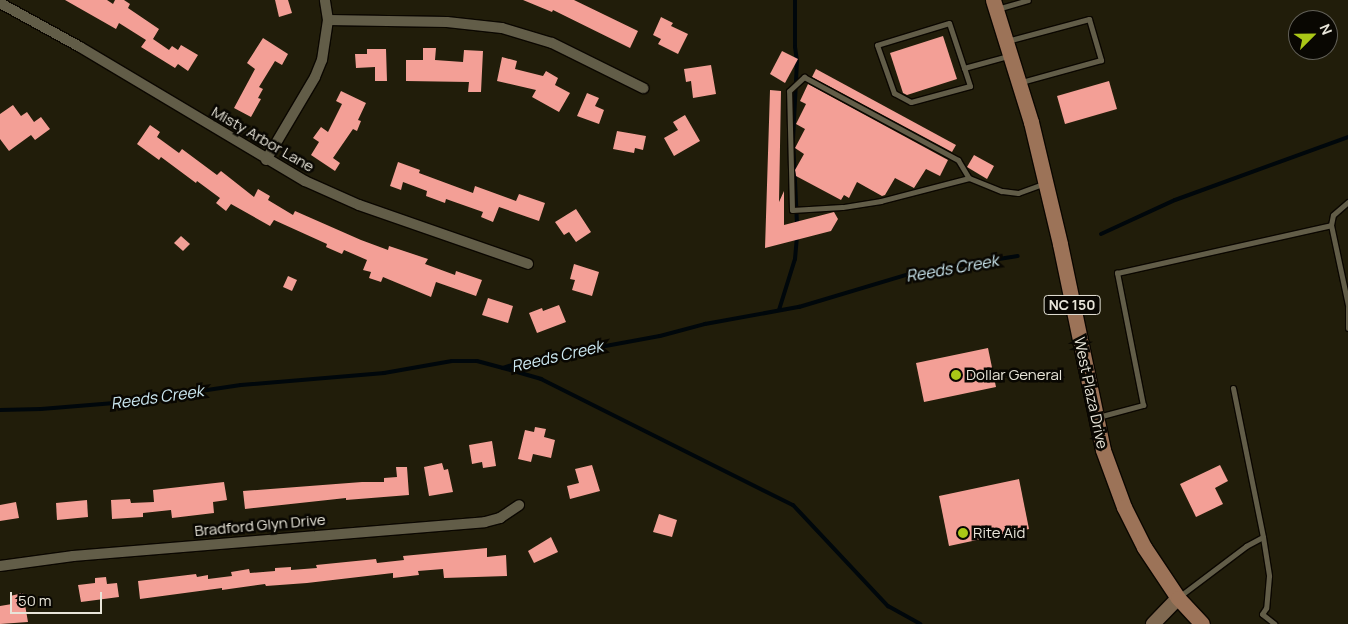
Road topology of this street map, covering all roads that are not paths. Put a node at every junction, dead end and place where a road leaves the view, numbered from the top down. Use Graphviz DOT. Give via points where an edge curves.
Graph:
graph roads {
  1 [pos="325,0"];
  2 [pos="1028,0"];
  3 [pos="0,3"];
  4 [pos="995,5"];
  5 [pos="328,20"];
  6 [pos="1006,41"];
  7 [pos="1011,56"];
  8 [pos="964,68"];
  9 [pos="1020,83"];
  10 [pos="643,88"];
  11 [pos="266,160"];
  12 [pos="969,178"];
  13 [pos="1046,184"];
  14 [pos="1348,202"];
  15 [pos="1331,225"];
  16 [pos="528,264"];
  17 [pos="1348,306"];
  18 [pos="1348,328"];
  19 [pos="1233,388"];
  20 [pos="1095,418"];
  21 [pos="519,505"];
  22 [pos="1262,537"];
  23 [pos="0,566"];
  24 [pos="1178,598"];
  25 [pos="1153,624"];
  26 [pos="1202,624"];
  27 [pos="1275,624"];
  1 -- 5 [label="street"];
  2 -- 4 [label="lane"];
  3 -- 11 [label="street, Misty Arbor Lane" via="80,47"];
  4 -- 6 [label="main road, West Plaza Drive / NC 150"];
  5 -- 10 [label="street" via="447,22 502,28 552,43"];
  5 -- 11 [label="street" via="315,77"];
  6 -- 7 [label="main road, West Plaza Drive / NC 150"];
  6 -- 9 [label="lane" via="1089,19 1101,60"];
  7 -- 8 [label="lane"];
  7 -- 9 [label="main road, West Plaza Drive / NC 150"];
  8 -- 8 [label="lane" via="970,86 911,102 894,93 877,45 949,23"];
  9 -- 13 [label="main road, West Plaza Drive / NC 150"];
  11 -- 16 [label="street, Misty Arbor Lane" via="304,182 350,202"];
  12 -- 12 [label="lane" via="958,160 804,77 789,91 792,210 881,201"];
  12 -- 13 [label="lane" via="1002,191 1018,193"];
  13 -- 20 [label="main road, West Plaza Drive / NC 150"];
  14 -- 15 [label="lane" via="1332,214"];
  15 -- 17 [label="lane"];
  15 -- 20 [label="lane" via="1117,273 1142,405"];
  17 -- 18 [label="lane"];
  19 -- 22 [label="lane"];
  20 -- 24 [label="main road, West Plaza Drive / NC 150" via="1124,507 1155,566"];
  21 -- 23 [label="street, Bradford Glyn Drive" via="500,518 485,522 73,556"];
  22 -- 24 [label="lane"];
  22 -- 27 [label="lane" via="1269,576 1266,608 1262,614"];
  24 -- 25 [label="street"];
  24 -- 26 [label="main road, NC 150"];
}
